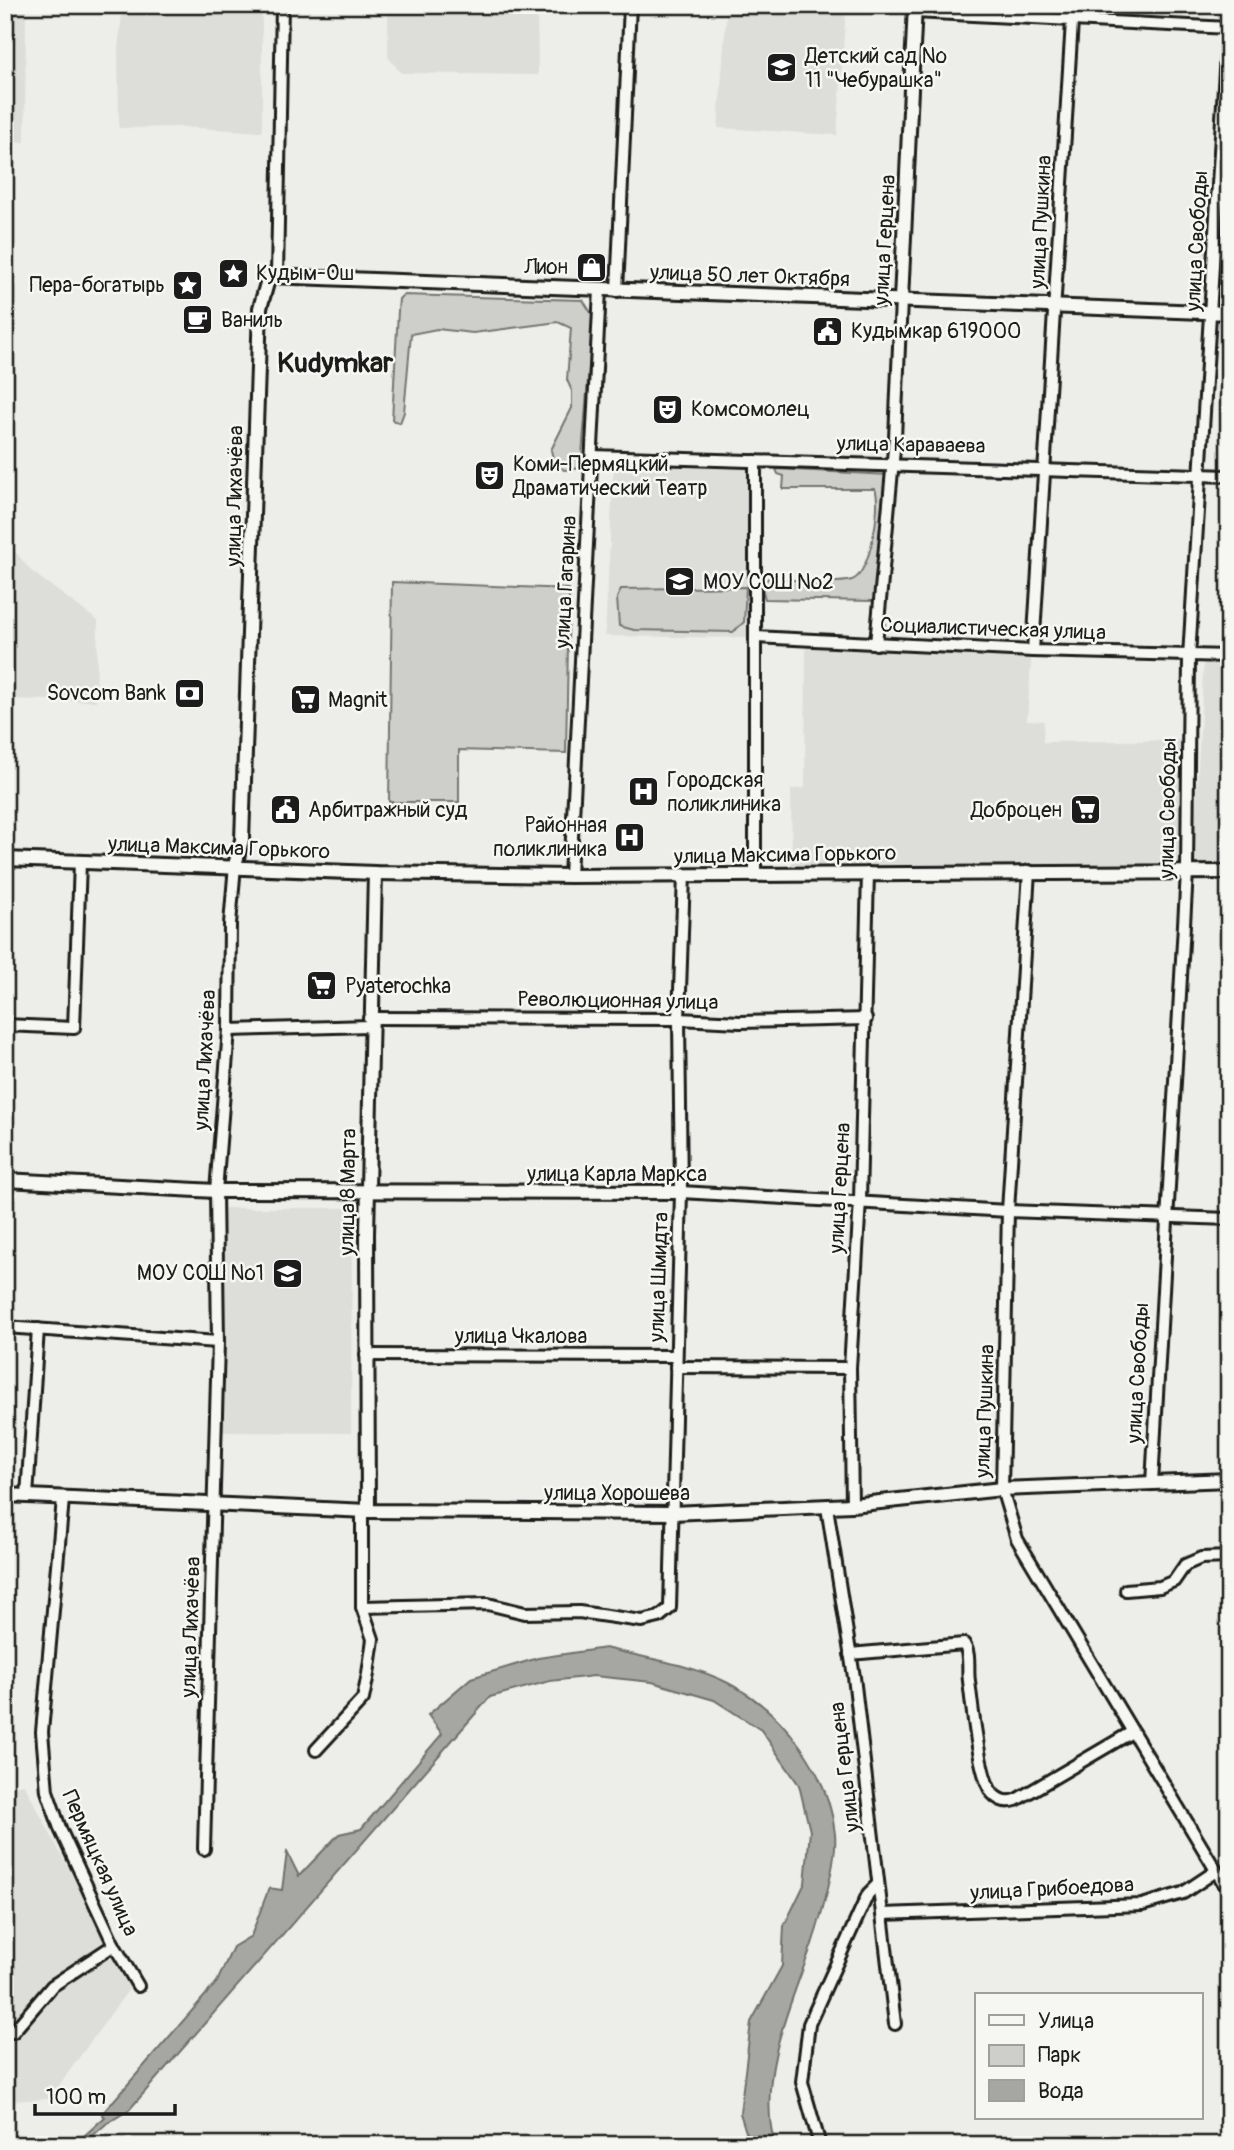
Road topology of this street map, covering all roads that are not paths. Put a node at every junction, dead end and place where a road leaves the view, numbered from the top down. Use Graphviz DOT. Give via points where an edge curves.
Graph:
graph roads {
  1 [pos="282,5"];
  2 [pos="630,5"];
  3 [pos="1073,5"];
  4 [pos="1229,5"];
  5 [pos="915,8"];
  6 [pos="1072,20"];
  7 [pos="1228,28"];
  8 [pos="1225,134"];
  9 [pos="273,276"];
  10 [pos="600,290"];
  11 [pos="617,291"];
  12 [pos="901,300"];
  13 [pos="1055,304"];
  14 [pos="1212,312"];
  15 [pos="1229,313"];
  16 [pos="592,456"];
  17 [pos="755,461"];
  18 [pos="892,464"];
  19 [pos="1045,468"];
  20 [pos="1202,476"];
  21 [pos="1229,476"];
  22 [pos="755,638"];
  23 [pos="876,644"];
  24 [pos="1033,651"];
  25 [pos="1229,656"];
  26 [pos="1189,657"];
  27 [pos="5,859"];
  28 [pos="80,862"];
  29 [pos="235,866"];
  30 [pos="1029,871"];
  31 [pos="1229,872"];
  32 [pos="375,873"];
  33 [pos="868,873"];
  34 [pos="1187,873"];
  35 [pos="755,874"];
  36 [pos="684,875"];
  37 [pos="570,876"];
  38 [pos="679,1019"];
  39 [pos="866,1020"];
  40 [pos="369,1022"];
  41 [pos="5,1025"];
  42 [pos="229,1030"];
  43 [pos="5,1180"];
  44 [pos="368,1190"];
  45 [pos="216,1191"];
  46 [pos="681,1192"];
  47 [pos="860,1200"];
  48 [pos="1008,1211"];
  49 [pos="1166,1217"];
  50 [pos="1229,1219"];
  51 [pos="5,1327"];
  52 [pos="38,1329"];
  53 [pos="218,1342"];
  54 [pos="366,1355"];
  55 [pos="676,1361"];
  56 [pos="850,1368"];
  57 [pos="1229,1480"];
  58 [pos="1152,1483"];
  59 [pos="1002,1489"];
  60 [pos="5,1495"];
  61 [pos="27,1496"];
  62 [pos="63,1499"];
  63 [pos="214,1504"];
  64 [pos="852,1505"];
  65 [pos="827,1507"];
  66 [pos="365,1511"];
  67 [pos="672,1513"];
  68 [pos="1229,1557"];
  69 [pos="1126,1590"];
  70 [pos="362,1607"];
  71 [pos="850,1654"];
  72 [pos="1132,1731"];
  73 [pos="316,1749"];
  74 [pos="204,1849"];
  75 [pos="1216,1871"];
  76 [pos="878,1884"];
  77 [pos="1229,1892"];
  78 [pos="882,1914"];
  79 [pos="114,1945"];
  80 [pos="138,1986"];
  81 [pos="895,2024"];
  82 [pos="13,2032"];
  83 [pos="820,2145"];
  1 -- 9 [label="street, улица Лихачёва"];
  2 -- 11 [label="street"];
  3 -- 6 [label="street, улица Пушкина"];
  4 -- 7 [label="street, улица Свободы"];
  5 -- 6 [label="street"];
  5 -- 12 [label="street, улица Герцена"];
  6 -- 7 [label="street"];
  6 -- 13 [label="street, улица Пушкина"];
  7 -- 8 [label="street, улица Свободы"];
  8 -- 14 [label="street, улица Свободы"];
  9 -- 10 [label="street, улица 50 лет Октября"];
  9 -- 29 [label="street, улица Лихачёва" via="260,308 243,827"];
  10 -- 11 [label="street, улица 50 лет Октября"];
  10 -- 16 [label="street, улица Гагарина"];
  11 -- 12 [label="street, улица 50 лет Октября"];
  12 -- 13 [label="street, улица 50 лет Октября"];
  12 -- 18 [label="street, улица Герцена"];
  13 -- 14 [label="street, улица 50 лет Октября"];
  13 -- 19 [label="street, улица Пушкина"];
  14 -- 15 [label="street, улица 50 лет Октября"];
  14 -- 20 [label="street, улица Свободы"];
  16 -- 17 [label="street, улица Караваева"];
  16 -- 37 [label="street, улица Гагарина"];
  17 -- 18 [label="street, улица Караваева"];
  17 -- 22 [label="street"];
  18 -- 19 [label="street, улица Караваева"];
  18 -- 23 [label="street, улица Герцена"];
  19 -- 20 [label="street, улица Караваева"];
  19 -- 24 [label="street, улица Пушкина"];
  20 -- 21 [label="street, улица Караваева"];
  20 -- 26 [label="street, улица Свободы"];
  22 -- 23 [label="street, Социалистическая улица"];
  22 -- 35 [label="street"];
  23 -- 24 [label="street, Социалистическая улица"];
  24 -- 26 [label="street, Социалистическая улица"];
  25 -- 26 [label="street, Социалистическая улица"];
  26 -- 34 [label="street, улица Свободы"];
  27 -- 28 [label="street, улица Максима Горького"];
  28 -- 29 [label="street, улица Максима Горького"];
  28 -- 41 [label="street" via="74,1028"];
  29 -- 32 [label="street, улица Максима Горького"];
  29 -- 42 [label="street, улица Лихачёва"];
  30 -- 33 [label="street, улица Максима Горького"];
  30 -- 34 [label="street, улица Максима Горького"];
  30 -- 48 [label="street, улица Пушкина"];
  31 -- 34 [label="street, улица Максима Горького"];
  32 -- 37 [label="street, улица Максима Горького"];
  32 -- 40 [label="street, улица 8 Марта"];
  33 -- 35 [label="street, улица Максима Горького"];
  33 -- 39 [label="street, улица Герцена"];
  34 -- 49 [label="street, улица Свободы"];
  35 -- 36 [label="street, улица Максима Горького"];
  36 -- 37 [label="street, улица Максима Горького"];
  36 -- 38 [label="street, улица Шмидта"];
  38 -- 39 [label="street, Революционная улица"];
  38 -- 40 [label="street, Революционная улица"];
  38 -- 46 [label="street, улица Шмидта"];
  39 -- 47 [label="street, улица Герцена"];
  40 -- 42 [label="street, Революционная улица"];
  40 -- 44 [label="street, улица 8 Марта"];
  42 -- 45 [label="street, улица Лихачёва"];
  43 -- 45 [label="street, улица Карла Маркса"];
  44 -- 45 [label="street, улица Карла Маркса"];
  44 -- 46 [label="street, улица Карла Маркса"];
  44 -- 54 [label="street, улица 8 Марта"];
  45 -- 53 [label="street, улица Лихачёва"];
  46 -- 47 [label="street, улица Карла Маркса"];
  46 -- 55 [label="street, улица Шмидта"];
  47 -- 48 [label="street, улица Карла Маркса"];
  47 -- 56 [label="street, улица Герцена"];
  48 -- 49 [label="street, улица Карла Маркса"];
  48 -- 59 [label="street, улица Пушкина"];
  49 -- 50 [label="street, улица Карла Маркса"];
  49 -- 58 [label="street, улица Свободы"];
  51 -- 52 [label="street"];
  52 -- 53 [label="street"];
  52 -- 61 [label="street"];
  53 -- 63 [label="street, улица Лихачёва"];
  54 -- 55 [label="street, улица Чкалова"];
  54 -- 66 [label="street, улица 8 Марта"];
  55 -- 56 [label="street, улица Чкалова"];
  55 -- 67 [label="street, улица Шмидта"];
  56 -- 64 [label="street, улица Герцена"];
  57 -- 58 [label="street, улица Хорошева"];
  58 -- 59 [label="street, улица Хорошева"];
  59 -- 64 [label="street, улица Хорошева"];
  59 -- 72 [label="street, улица Пушкина" via="1017,1539"];
  60 -- 61 [label="street, улица Хорошева"];
  61 -- 62 [label="street, улица Хорошева"];
  62 -- 63 [label="street, улица Хорошева"];
  62 -- 79 [label="street, Пермяцкая улица" via="42,1731 47,1791"];
  63 -- 66 [label="street, улица Хорошева"];
  63 -- 74 [label="street, улица Лихачёва"];
  64 -- 65 [label="street, улица Хорошева"];
  65 -- 67 [label="street, улица Хорошева"];
  65 -- 71 [label="street, улица Герцена"];
  66 -- 67 [label="street, улица Хорошева"];
  66 -- 70 [label="street"];
  67 -- 70 [label="street, улица Шмидта" via="670,1608 659,1617 642,1620 579,1612 524,1613 488,1604"];
  68 -- 69 [label="street" via="1201,1558 1185,1565 1174,1581 1160,1587"];
  70 -- 73 [label="street" via="373,1639 363,1699"];
  71 -- 72 [label="street" via="964,1644 969,1652 968,1679 984,1775 1002,1801 1016,1800"];
  71 -- 76 [label="street, улица Герцена"];
  72 -- 75 [label="street, улица Пушкина"];
  75 -- 77 [label="street, улица Пушкина"];
  75 -- 78 [label="street, улица Грибоедова" via="1183,1893 1142,1905"];
  76 -- 78 [label="street, улица Герцена"];
  76 -- 83 [label="street" via="867,1894 809,2024 802,2082"];
  78 -- 81 [label="street, улица Герцена"];
  79 -- 80 [label="street, Пермяцкая улица"];
  79 -- 82 [label="street" via="52,1986"];
}
